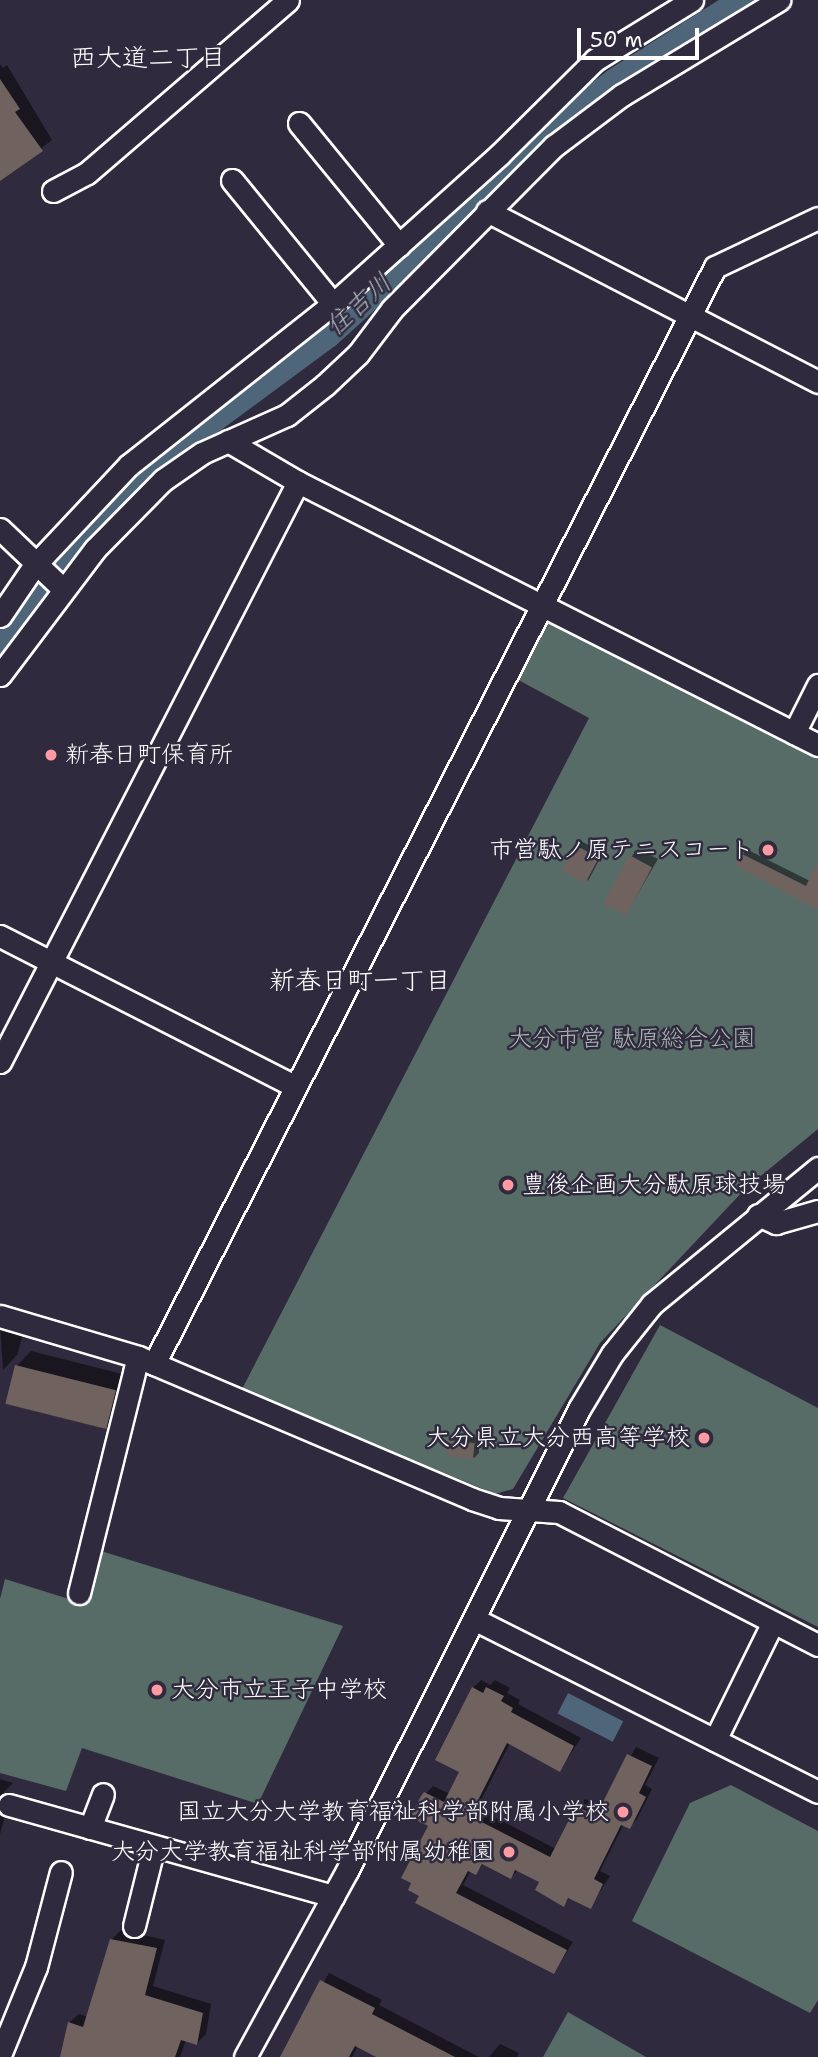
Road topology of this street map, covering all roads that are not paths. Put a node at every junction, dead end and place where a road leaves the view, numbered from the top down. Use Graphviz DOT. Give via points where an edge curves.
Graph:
graph roads {
  1 [pos="288,0"];
  2 [pos="692,0"];
  3 [pos="779,0"];
  4 [pos="299,123"];
  5 [pos="232,180"];
  6 [pos="53,191"];
  7 [pos="487,211"];
  8 [pos="818,218"];
  9 [pos="399,245"];
  10 [pos="333,304"];
  11 [pos="690,316"];
  12 [pos="818,382"];
  13 [pos="228,441"];
  14 [pos="298,482"];
  15 [pos="0,529"];
  16 [pos="38,569"];
  17 [pos="61,588"];
  18 [pos="543,605"];
  19 [pos="0,615"];
  20 [pos="0,675"];
  21 [pos="818,685"];
  22 [pos="794,733"];
  23 [pos="818,745"];
  24 [pos="0,936"];
  25 [pos="51,962"];
  26 [pos="0,1062"];
  27 [pos="294,1086"];
  28 [pos="818,1167"];
  29 [pos="818,1210"];
  30 [pos="758,1214"];
  31 [pos="0,1302"];
  32 [pos="0,1316"];
  33 [pos="89,1342"];
  34 [pos="146,1360"];
  35 [pos="527,1511"];
  36 [pos="79,1593"];
  37 [pos="474,1619"];
  38 [pos="773,1622"];
  39 [pos="818,1645"];
  40 [pos="715,1740"];
  41 [pos="818,1792"];
  42 [pos="103,1794"];
  43 [pos="9,1805"];
  44 [pos="90,1828"];
  45 [pos="154,1846"];
  46 [pos="61,1871"];
  47 [pos="333,1896"];
  48 [pos="134,1926"];
  49 [pos="0,2055"];
  50 [pos="245,2057"];
  1 -- 6 [label="street" via="87,173"];
  2 -- 9 [label="street" via="595,60"];
  3 -- 7 [label="street" via="622,94 554,146"];
  4 -- 9 [label="street"];
  5 -- 10 [label="street"];
  7 -- 11 [label="street"];
  7 -- 13 [label="street" via="326,385 286,415"];
  8 -- 11 [label="street" via="715,267"];
  9 -- 10 [label="street"];
  10 -- 16 [label="street" via="129,465"];
  11 -- 12 [label="street"];
  11 -- 18 [label="street"];
  13 -- 14 [label="street"];
  13 -- 17 [label="street" via="163,480"];
  14 -- 18 [label="street"];
  14 -- 25 [label="street"];
  15 -- 16 [label="street"];
  16 -- 17 [label="street"];
  16 -- 19 [label="street"];
  17 -- 20 [label="street"];
  18 -- 22 [label="street"];
  18 -- 27 [label="street"];
  21 -- 22 [label="street"];
  22 -- 23 [label="street"];
  24 -- 25 [label="street"];
  25 -- 26 [label="street"];
  25 -- 27 [label="street"];
  27 -- 34 [label="street"];
  28 -- 30 [label="street"];
  29 -- 30 [label="street" via="776,1223"];
  30 -- 35 [label="street" via="652,1304 622,1339 589,1391"];
  31 -- 33 [label="street" via="18,1314"];
  32 -- 33 [label="street"];
  33 -- 34 [label="street"];
  34 -- 35 [label="street" via="472,1499"];
  34 -- 36 [label="street"];
  35 -- 37 [label="street"];
  35 -- 38 [label="street" via="559,1512"];
  37 -- 40 [label="street"];
  37 -- 47 [label="street"];
  38 -- 39 [label="street"];
  38 -- 40 [label="street"];
  40 -- 41 [label="street"];
  42 -- 44 [label="street"];
  43 -- 44 [label="street"];
  44 -- 45 [label="street"];
  45 -- 47 [label="street"];
  45 -- 48 [label="street"];
  46 -- 49 [label="street" via="36,1967"];
  47 -- 50 [label="street"];
}
